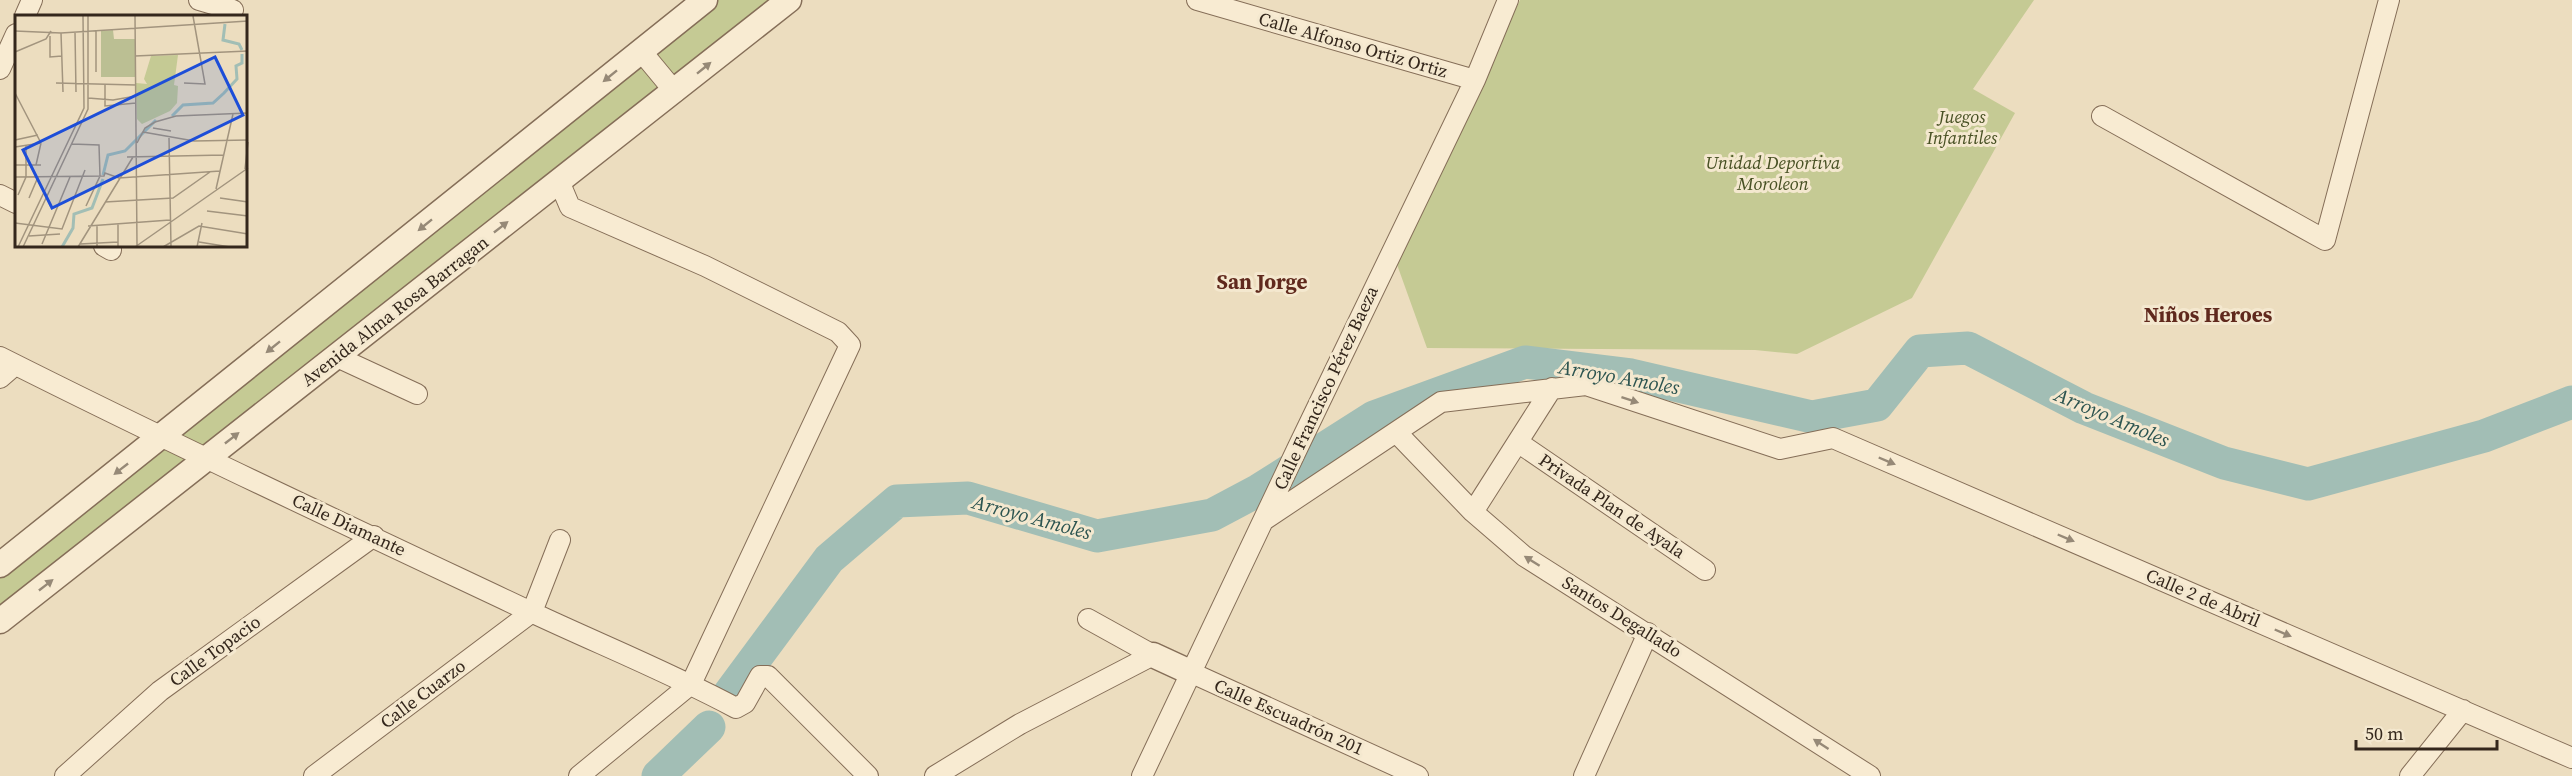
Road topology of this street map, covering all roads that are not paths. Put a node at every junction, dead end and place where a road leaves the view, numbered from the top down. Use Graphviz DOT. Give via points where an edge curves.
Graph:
graph roads {
  1 [pos="32,0"];
  2 [pos="200,0"];
  3 [pos="705,0"];
  4 [pos="789,0"];
  5 [pos="1197,0"];
  6 [pos="1506,0"];
  7 [pos="2389,0"];
  8 [pos="232,9"];
  9 [pos="25,15"];
  10 [pos="15,36"];
  11 [pos="641,51"];
  12 [pos="0,69"];
  13 [pos="1475,80"];
  14 [pos="675,92"];
  15 [pos="2102,116"];
  16 [pos="560,181"];
  17 [pos="0,195"];
  18 [pos="15,202"];
  19 [pos="337,357"];
  20 [pos="7,361"];
  21 [pos="0,378"];
  22 [pos="1552,388"];
  23 [pos="417,394"];
  24 [pos="1396,432"];
  25 [pos="161,437"];
  26 [pos="1519,443"];
  27 [pos="206,458"];
  28 [pos="1473,512"];
  29 [pos="1265,518"];
  30 [pos="374,536"];
  31 [pos="560,540"];
  32 [pos="0,565"];
  33 [pos="1705,570"];
  34 [pos="532,612"];
  35 [pos="1088,619"];
  36 [pos="0,621"];
  37 [pos="1648,633"];
  38 [pos="1153,655"];
  39 [pos="1192,673"];
  40 [pos="696,687"];
  41 [pos="2463,710"];
  42 [pos="2572,758"];
  43 [pos="65,776"];
  44 [pos="314,776"];
  45 [pos="579,776"];
  46 [pos="868,776"];
  47 [pos="935,776"];
  48 [pos="1142,776"];
  49 [pos="1418,776"];
  50 [pos="1584,776"];
  51 [pos="1870,776"];
  52 [pos="2410,776"];
  1 -- 9 [label="street"];
  2 -- 8 [label="street"];
  3 -- 11 [label="street"];
  14 -- 4 [label="street, Avenida Alma Rosa Barragan, one-way"];
  5 -- 13 [label="street, Calle Alfonso Ortiz Ortiz"];
  6 -- 13 [label="street, Calle Francisco Pérez Baeza"];
  7 -- 15 [label="street" via="2325,240"];
  10 -- 12 [label="street"];
  11 -- 14 [label="street"];
  11 -- 25 [label="street, one-way"];
  13 -- 29 [label="street, Calle Francisco Pérez Baeza"];
  14 -- 16 [label="street, Avenida Alma Rosa Barragan"];
  19 -- 16 [label="street, Avenida Alma Rosa Barragan, one-way"];
  16 -- 40 [label="street" via="570,207 705,266 838,332 850,345"];
  17 -- 18 [label="street"];
  19 -- 23 [label="street"];
  27 -- 19 [label="street, Avenida Alma Rosa Barragan, one-way"];
  20 -- 21 [label="street"];
  20 -- 25 [label="street, Calle Diamante"];
  22 -- 24 [label="street" via="1442,402"];
  22 -- 26 [label="street"];
  22 -- 41 [label="street, Calle 2 de Abril, one-way" via="1586,386 1780,449 1833,438"];
  24 -- 28 [label="street, Santos Degallado"];
  24 -- 29 [label="street"];
  25 -- 27 [label="street, Calle Diamante"];
  25 -- 32 [label="street, one-way"];
  26 -- 28 [label="street"];
  26 -- 33 [label="street, Privada Plan de Ayala"];
  27 -- 30 [label="street, Calle Diamante"];
  36 -- 27 [label="street, Avenida Alma Rosa Barragan, one-way"];
  37 -- 28 [label="street, Santos Degallado, one-way" via="1524,556"];
  29 -- 39 [label="street, Calle Francisco Pérez Baeza"];
  30 -- 34 [label="street, Calle Diamante"];
  30 -- 43 [label="street, Calle Topacio" via="160,691"];
  31 -- 34 [label="street"];
  34 -- 40 [label="street, Calle Diamante"];
  34 -- 44 [label="street, Calle Cuarzo"];
  35 -- 38 [label="street"];
  37 -- 50 [label="street"];
  51 -- 37 [label="street, Santos Degallado, one-way"];
  38 -- 39 [label="street"];
  38 -- 47 [label="street" via="1020,724"];
  39 -- 48 [label="street, Calle Francisco Pérez Baeza"];
  39 -- 49 [label="street, Calle Escuadrón 201"];
  40 -- 45 [label="street"];
  40 -- 46 [label="street, Calle Diamante" via="736,708 744,703 760,676 768,676"];
  41 -- 42 [label="street, Calle 2 de Abril"];
  41 -- 52 [label="street"];
}
